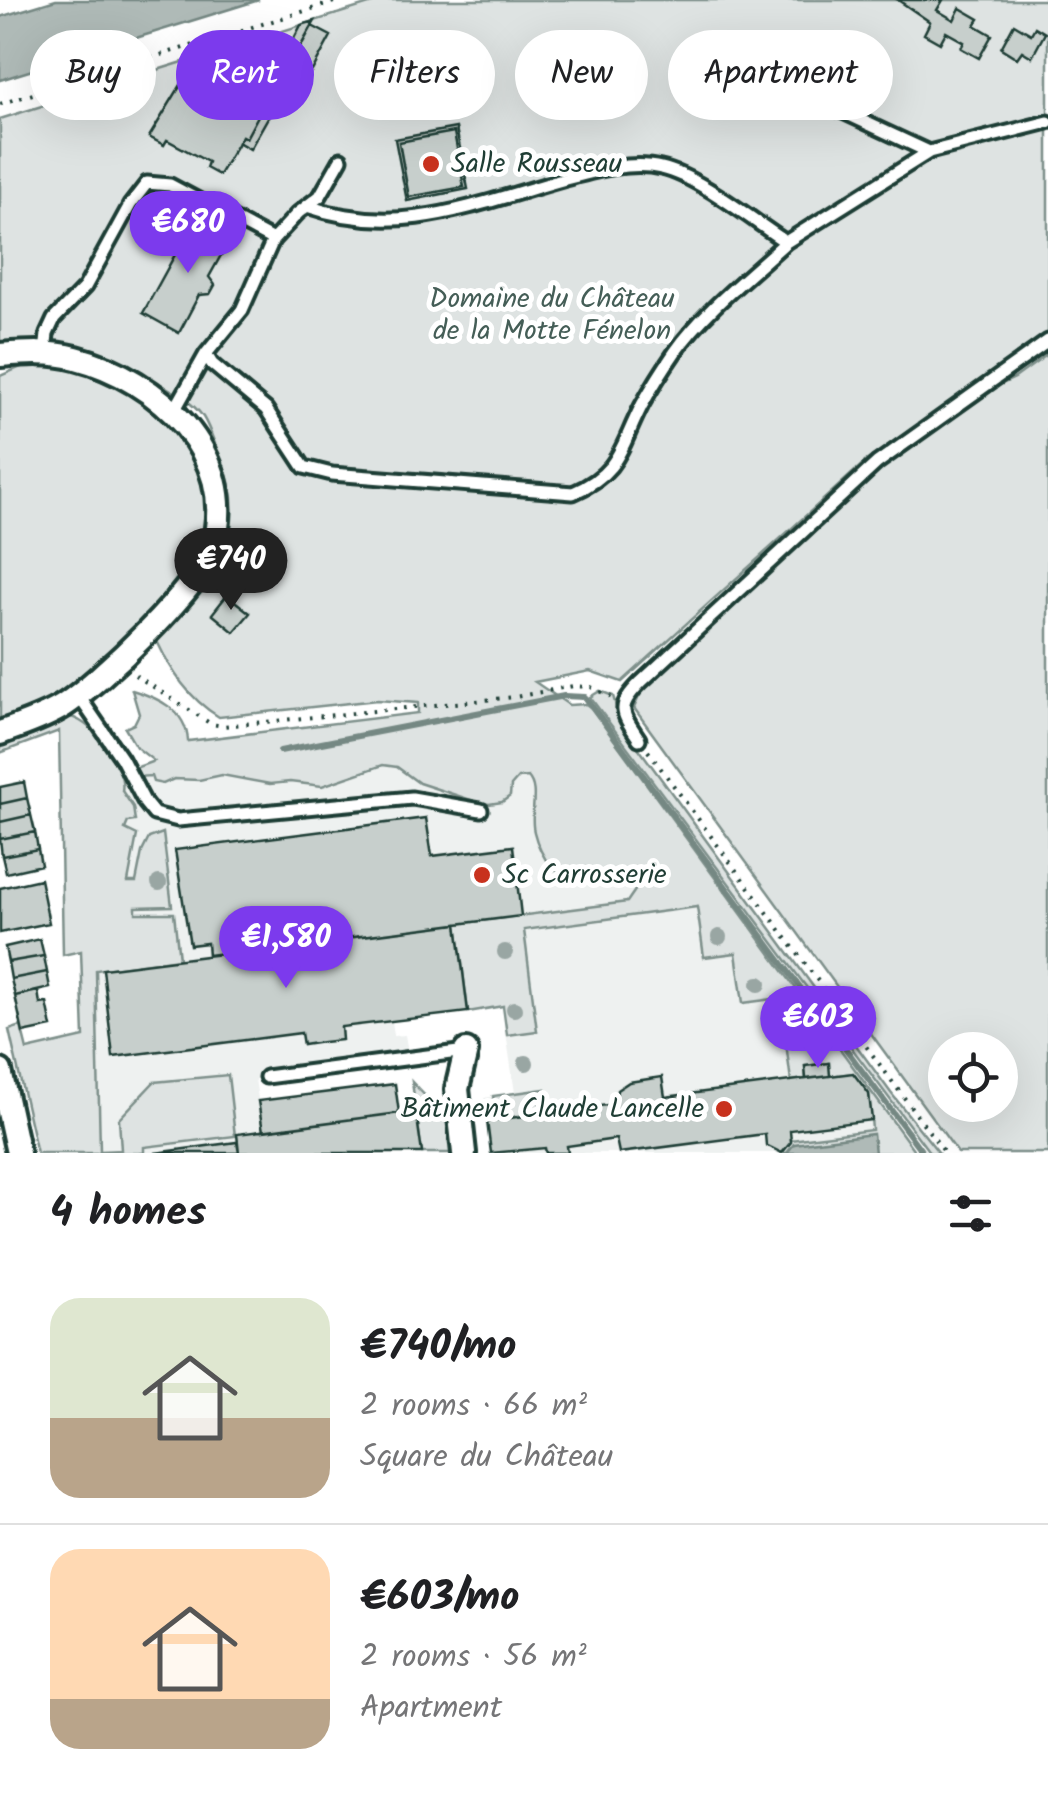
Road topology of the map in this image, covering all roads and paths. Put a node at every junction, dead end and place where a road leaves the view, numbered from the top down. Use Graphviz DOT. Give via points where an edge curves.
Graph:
graph roads {
  1 [pos="342,0"];
  2 [pos="0,104"];
  3 [pos="860,120"];
  4 [pos="1048,122"];
  5 [pos="929,152"];
  6 [pos="341,159"];
  7 [pos="308,206"];
  8 [pos="273,240"];
  9 [pos="786,242"];
  10 [pos="1048,341"];
  11 [pos="45,353"];
  12 [pos="206,354"];
  13 [pos="3,357"];
  14 [pos="174,411"];
  15 [pos="115,661"];
  16 [pos="78,695"];
  17 [pos="623,706"];
  18 [pos="0,733"];
  19 [pos="639,739"];
  20 [pos="482,810"];
  21 [pos="466,1051"];
  22 [pos="0,1071"];
  23 [pos="266,1077"];
  24 [pos="18,1153"];
  25 [pos="464,1153"];
  26 [pos="945,1153"];
  1 -- 2 [label="path"];
  3 -- 5 [label="lane"];
  4 -- 5 [label="lane"];
  5 -- 9 [label="lane"];
  6 -- 7 [label="lane"];
  7 -- 8 [label="lane"];
  7 -- 9 [label="lane" via="341,218 407,221 598,170 651,166 678,173"];
  8 -- 11 [label="lane" via="170,185 148,183 86,287 54,320"];
  8 -- 12 [label="lane" via="242,310"];
  9 -- 12 [label="lane" via="697,325 642,405 609,470 573,493 332,474 304,466 266,409"];
  10 -- 17 [label="lane" via="877,463 640,682"];
  11 -- 13 [label="street"];
  11 -- 14 [label="street" via="117,374"];
  12 -- 14 [label="lane"];
  14 -- 15 [label="street" via="212,472 214,543 195,581"];
  15 -- 16 [label="street"];
  15 -- 17 [label="path" via="224,726 573,686 591,687"];
  16 -- 18 [label="street"];
  16 -- 20 [label="lane" via="145,803 163,819 412,798"];
  17 -- 19 [label="lane"];
  19 -- 26 [label="path"];
  21 -- 23 [label="lane"];
  21 -- 25 [label="street" via="457,1090"];
  22 -- 24 [label="street"];
}
